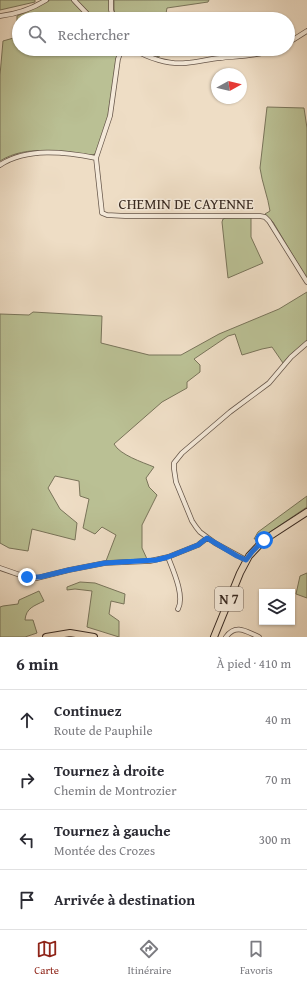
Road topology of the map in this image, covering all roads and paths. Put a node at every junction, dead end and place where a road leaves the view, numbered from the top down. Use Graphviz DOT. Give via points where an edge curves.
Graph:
graph roads {
  1 [pos="46,0"];
  2 [pos="74,0"];
  3 [pos="111,0"];
  4 [pos="20,12"];
  5 [pos="85,12"];
  6 [pos="112,12"];
  7 [pos="12,14"];
  8 [pos="0,16"];
  9 [pos="307,31"];
  10 [pos="295,39"];
  11 [pos="119,56"];
  12 [pos="148,56"];
  13 [pos="234,56"];
  14 [pos="96,158"];
  15 [pos="0,165"];
  16 [pos="307,282"];
  17 [pos="307,343"];
  18 [pos="307,512"];
  19 [pos="207,538"];
  20 [pos="168,557"];
  21 [pos="246,560"];
  22 [pos="0,568"];
  23 [pos="178,609"];
  24 [pos="46,637"];
  25 [pos="94,637"];
  26 [pos="214,637"];
  27 [pos="226,637"];
  28 [pos="259,637"];
  1 -- 4 [label="street"];
  2 -- 5 [label="street"];
  3 -- 6 [label="street"];
  7 -- 8 [label="street"];
  9 -- 10 [label="street"];
  11 -- 14 [label="street, CHEMIN DE CAYENNE" via="110,116"];
  12 -- 13 [label="street" via="182,63"];
  14 -- 15 [label="street" via="34,152 18,155"];
  14 -- 16 [label="street, CHEMIN DE CAYENNE" via="102,213 125,216 265,217"];
  17 -- 19 [label="street" via="269,383 218,422 174,463 176,482 192,521"];
  18 -- 21 [label="main road, N 7" via="264,540"];
  19 -- 20 [label="street" via="198,545"];
  19 -- 21 [label="street"];
  20 -- 22 [label="street" via="150,561 105,563 37,578"];
  20 -- 23 [label="street" via="179,589"];
  21 -- 26 [label="main road, N 7"];
  24 -- 25 [label="main road" via="70,633"];
  27 -- 28 [label="street" via="232,630 237,629"];
}
